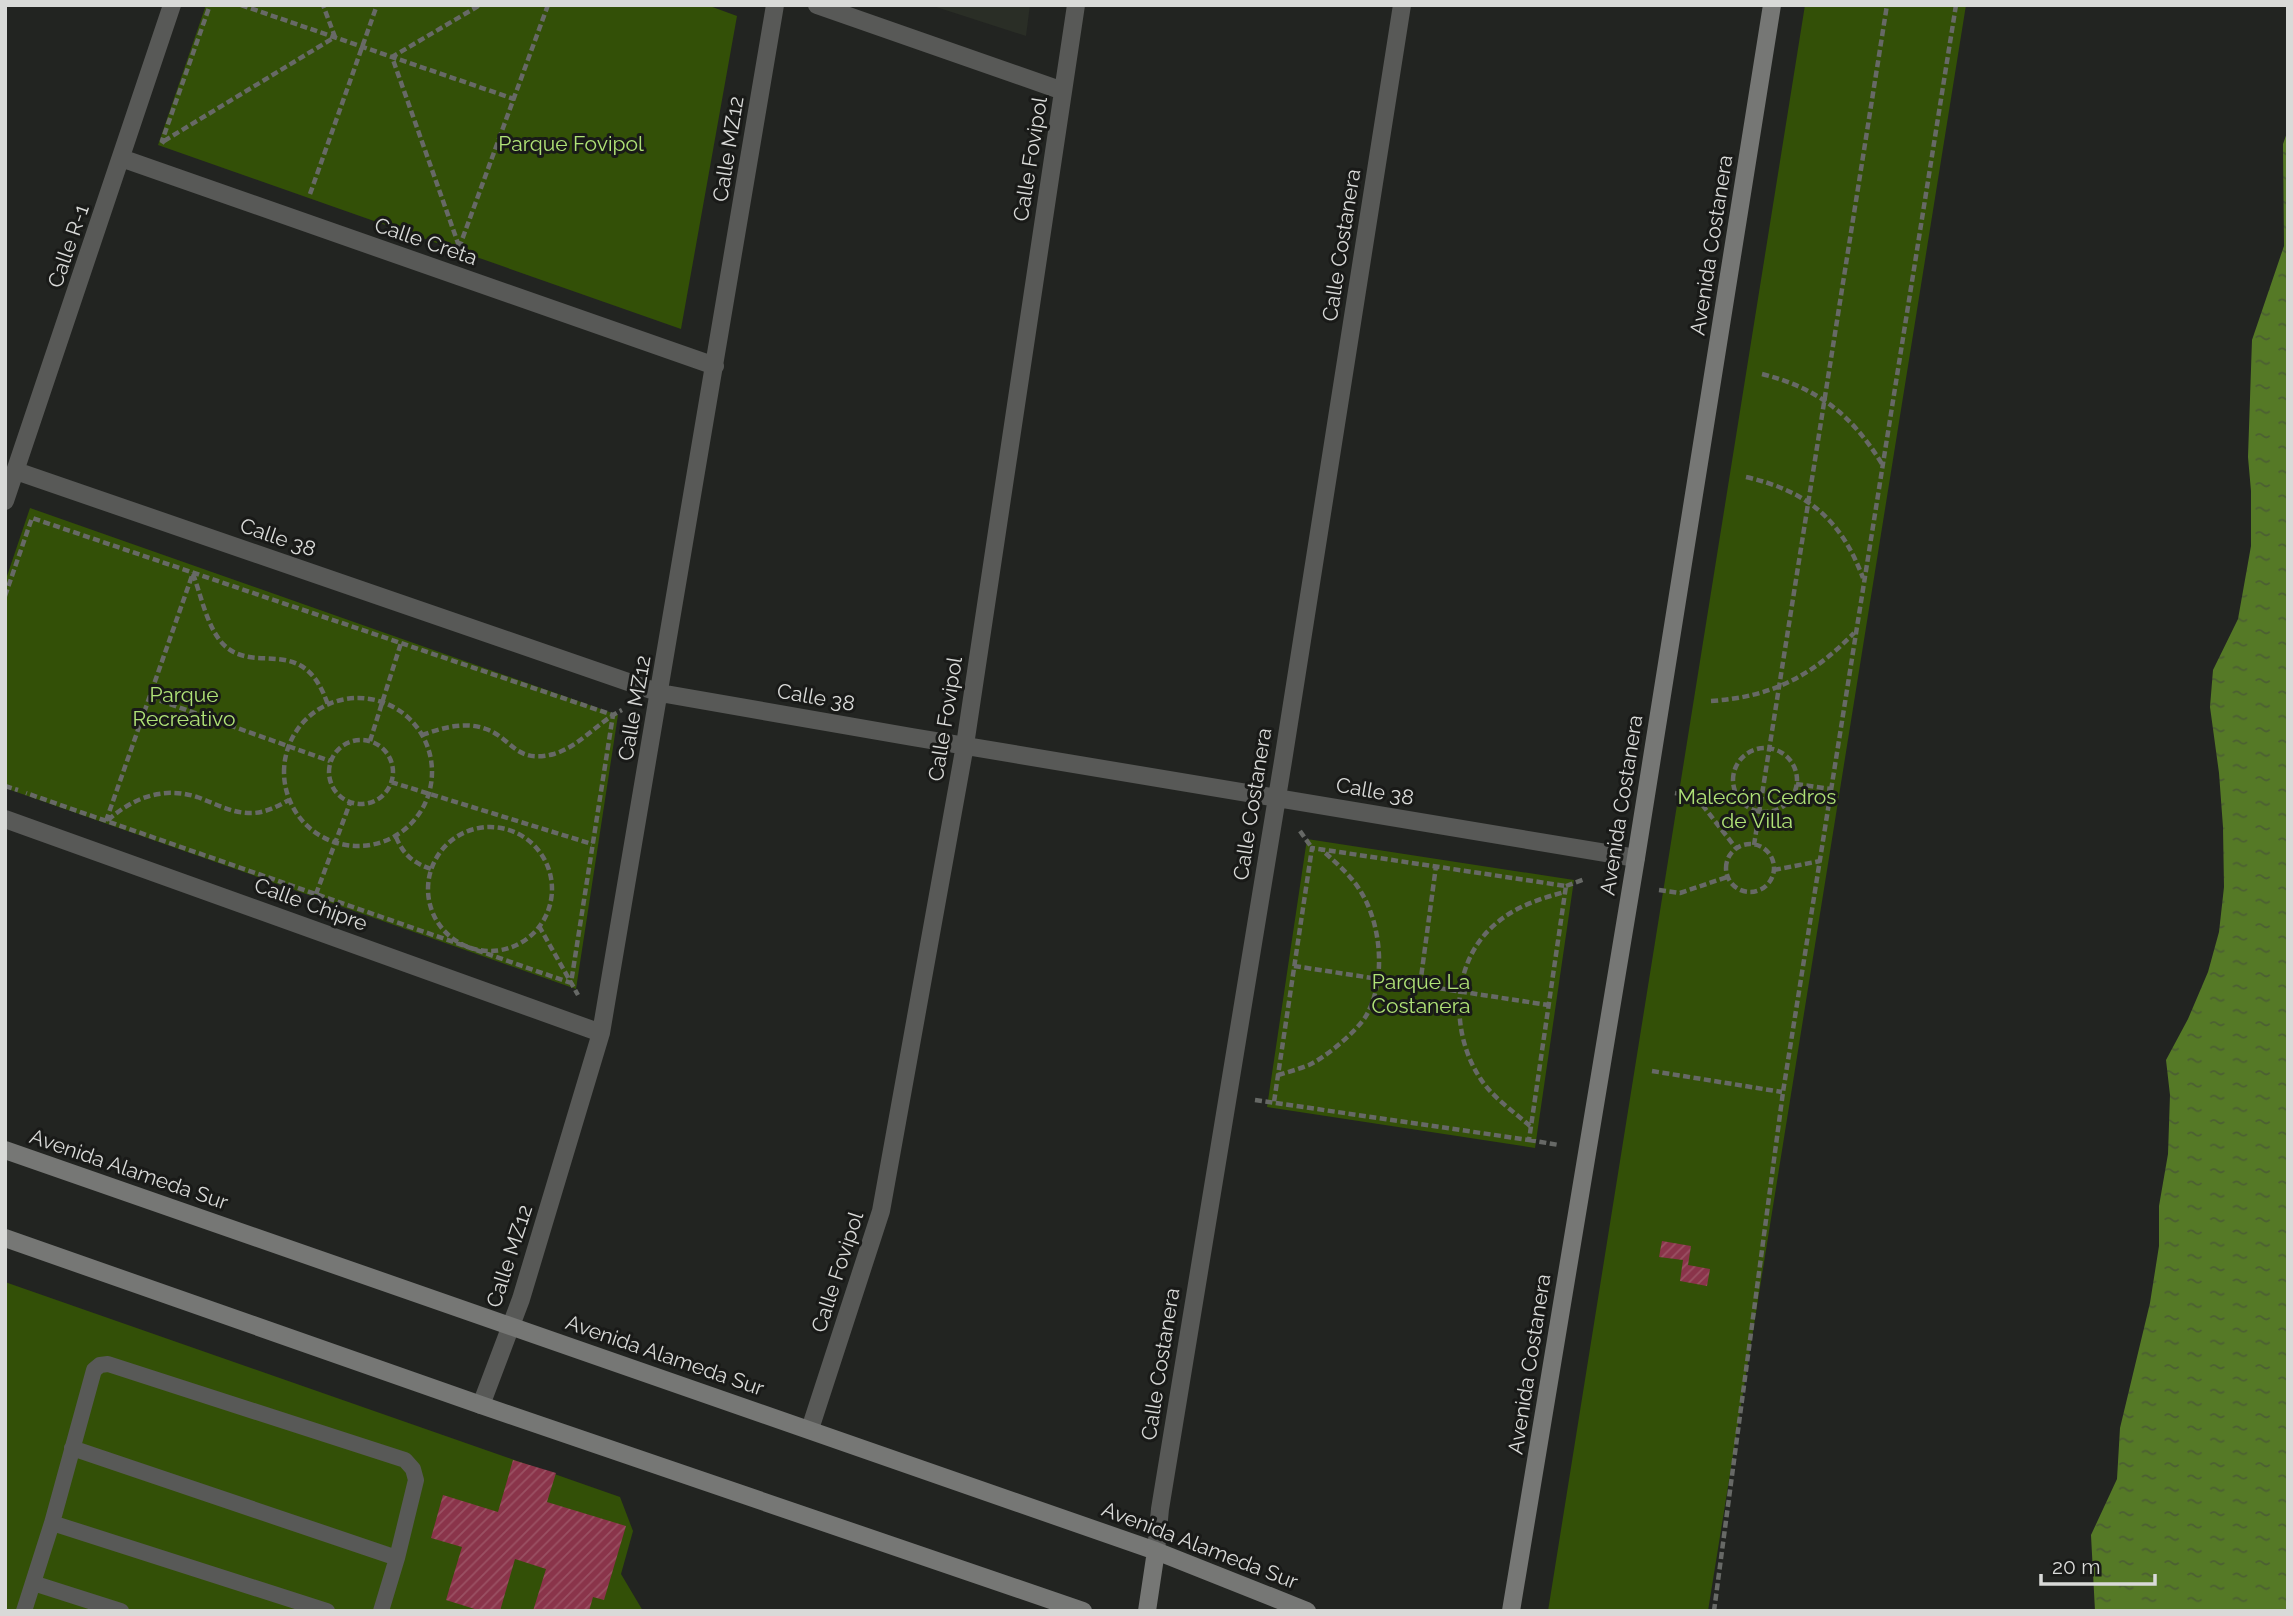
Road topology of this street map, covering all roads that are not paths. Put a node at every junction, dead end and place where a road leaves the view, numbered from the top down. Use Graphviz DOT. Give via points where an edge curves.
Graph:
graph roads {
  1 [pos="173,5"];
  2 [pos="775,5"];
  3 [pos="817,5"];
  4 [pos="1076,5"];
  5 [pos="1402,5"];
  6 [pos="1772,5"];
  7 [pos="1063,91"];
  8 [pos="121,159"];
  9 [pos="715,366"];
  10 [pos="16,471"];
  11 [pos="5,502"];
  12 [pos="660,693"];
  13 [pos="965,746"];
  14 [pos="1277,797"];
  15 [pos="5,819"];
  16 [pos="1636,858"];
  17 [pos="601,1032"];
  18 [pos="5,1150"];
  19 [pos="5,1238"];
  20 [pos="510,1325"];
  21 [pos="481,1405"];
  22 [pos="810,1429"];
  23 [pos="72,1448"];
  24 [pos="52,1523"];
  25 [pos="1156,1551"];
  26 [pos="397,1558"];
  27 [pos="33,1583"];
  28 [pos="24,1611"];
  29 [pos="121,1611"];
  30 [pos="327,1611"];
  31 [pos="381,1611"];
  32 [pos="1083,1611"];
  33 [pos="1147,1611"];
  34 [pos="1307,1611"];
  35 [pos="1511,1611"];
  1 -- 8 [label="street, Calle R-1"];
  2 -- 9 [label="street, Calle MZ12"];
  3 -- 7 [label="street"];
  4 -- 7 [label="street, Calle Fovipol"];
  5 -- 14 [label="street, Calle Costanera"];
  6 -- 16 [label="main road, Avenida Costanera"];
  7 -- 13 [label="street, Calle Fovipol"];
  8 -- 9 [label="street, Calle Creta"];
  8 -- 10 [label="street, Calle R-1"];
  9 -- 12 [label="street, Calle MZ12"];
  10 -- 11 [label="street, Calle R-1"];
  10 -- 12 [label="street, Calle 38"];
  12 -- 13 [label="street, Calle 38"];
  12 -- 17 [label="street, Calle MZ12"];
  13 -- 14 [label="street, Calle 38"];
  13 -- 22 [label="street, Calle Fovipol" via="881,1211"];
  14 -- 16 [label="street, Calle 38"];
  14 -- 25 [label="street, Calle Costanera"];
  15 -- 17 [label="street, Calle Chipre"];
  16 -- 35 [label="main road, Avenida Costanera"];
  17 -- 20 [label="street, Calle MZ12"];
  18 -- 20 [label="main road, Avenida Alameda Sur"];
  19 -- 21 [label="main road"];
  20 -- 21 [label="street, Calle MZ12"];
  20 -- 22 [label="main road, Avenida Alameda Sur"];
  21 -- 32 [label="main road"];
  22 -- 25 [label="main road, Avenida Alameda Sur"];
  23 -- 24 [label="lane"];
  23 -- 26 [label="lane"];
  23 -- 26 [label="lane" via="94,1370 108,1364 405,1460 416,1480"];
  24 -- 27 [label="lane"];
  24 -- 30 [label="lane"];
  25 -- 33 [label="main road, Calle Costanera"];
  25 -- 34 [label="main road, Avenida Alameda Sur"];
  26 -- 31 [label="lane"];
  27 -- 28 [label="lane"];
  27 -- 29 [label="lane"];
}
